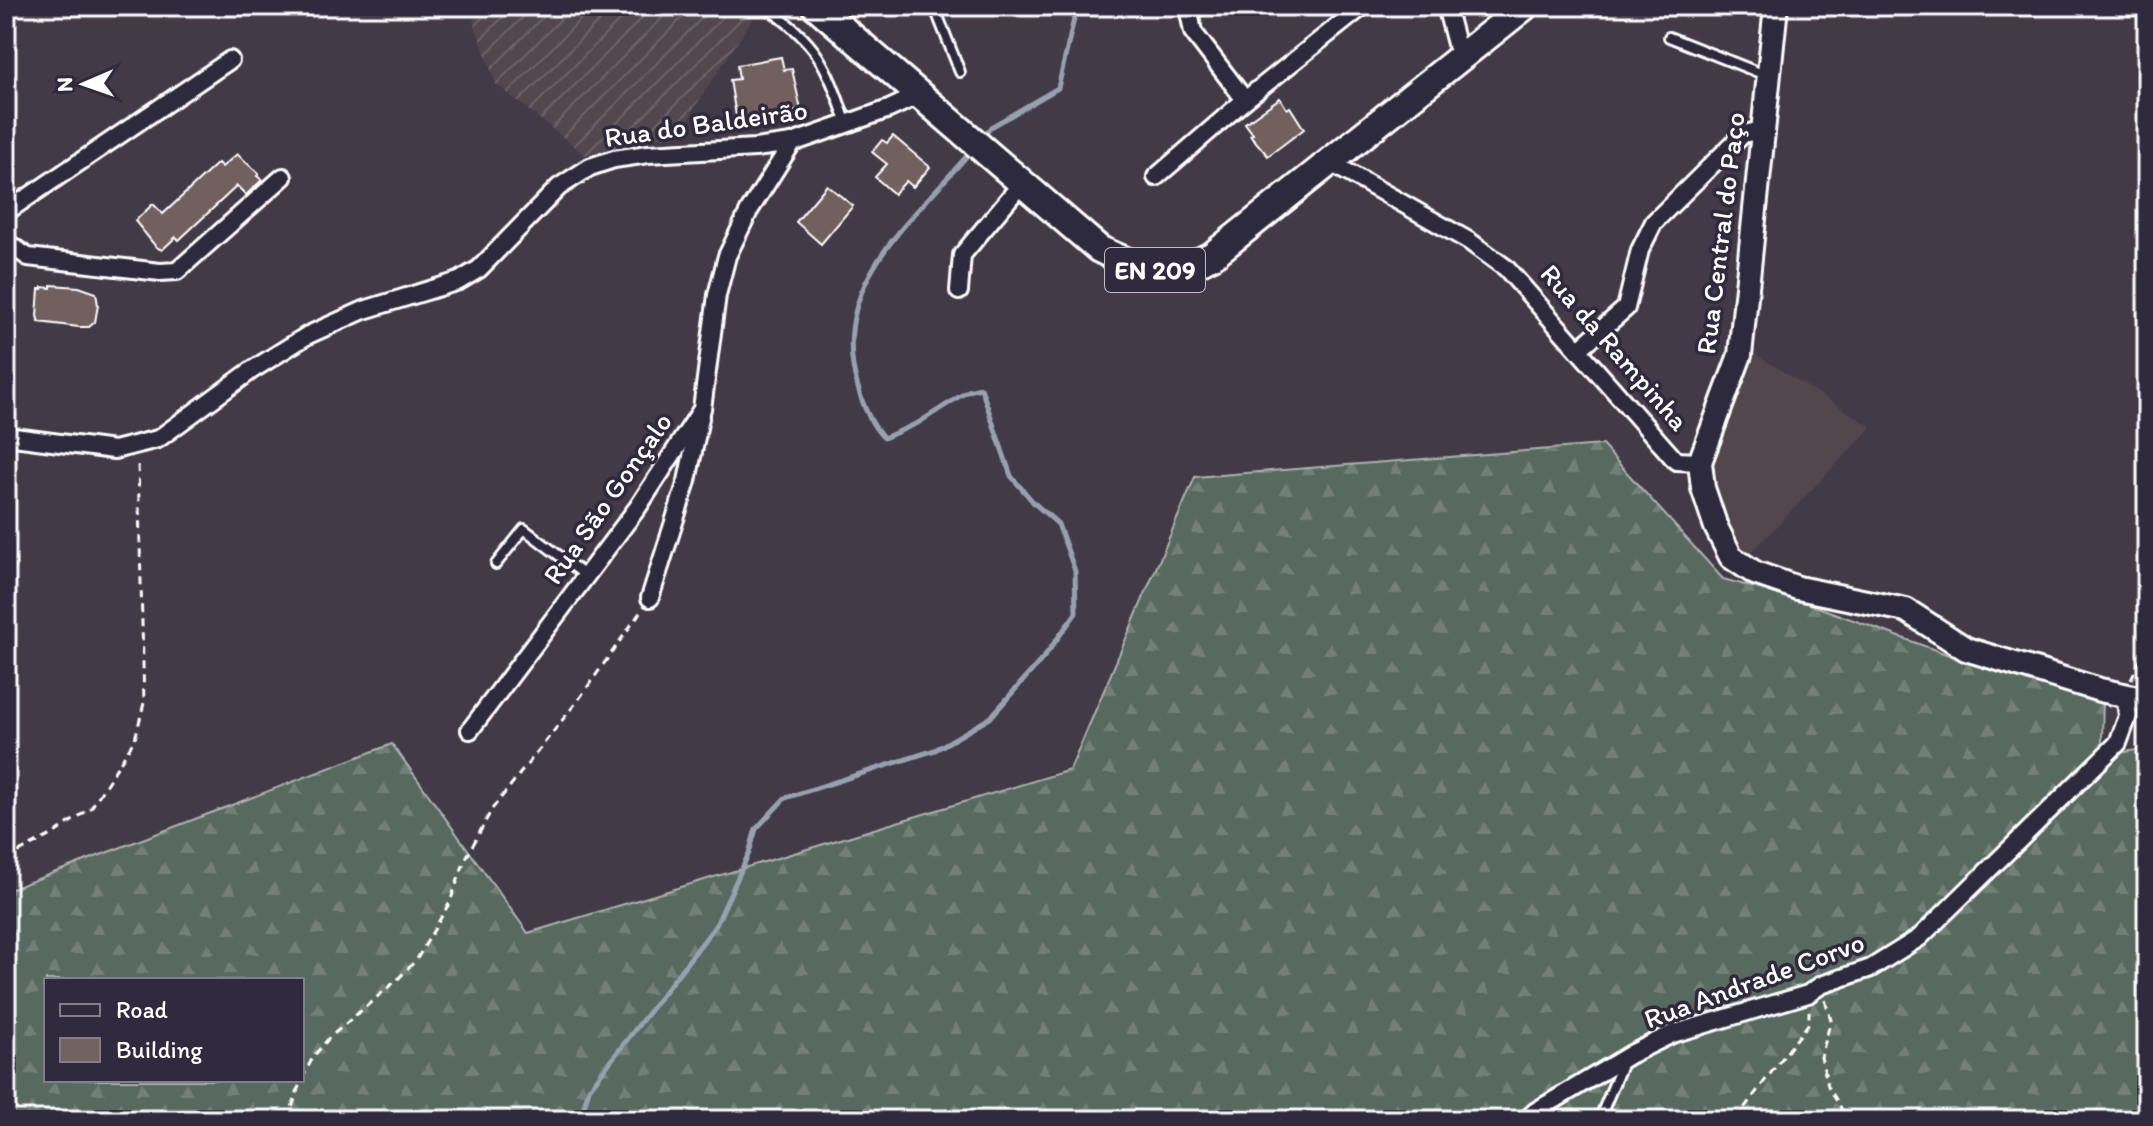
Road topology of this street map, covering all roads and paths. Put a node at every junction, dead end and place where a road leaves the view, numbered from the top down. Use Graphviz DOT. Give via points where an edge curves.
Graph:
graph roads {
  1 [pos="764,6"];
  2 [pos="816,6"];
  3 [pos="934,6"];
  4 [pos="1195,6"];
  5 [pos="1363,6"];
  6 [pos="1525,6"];
  7 [pos="1776,6"];
  8 [pos="1448,12"];
  9 [pos="1669,37"];
  10 [pos="1482,41"];
  11 [pos="1460,59"];
  12 [pos="230,60"];
  13 [pos="960,72"];
  14 [pos="1769,77"];
  15 [pos="919,95"];
  16 [pos="1245,100"];
  17 [pos="847,124"];
  18 [pos="1763,130"];
  19 [pos="792,143"];
  20 [pos="1331,163"];
  21 [pos="283,177"];
  22 [pos="1156,177"];
  23 [pos="1022,183"];
  24 [pos="6,212"];
  25 [pos="6,242"];
  26 [pos="959,291"];
  27 [pos="1579,349"];
  28 [pos="702,409"];
  29 [pos="6,436"];
  30 [pos="137,446"];
  31 [pos="1700,462"];
  32 [pos="496,564"];
  33 [pos="586,576"];
  34 [pos="650,598"];
  35 [pos="2147,646"];
  36 [pos="2136,698"];
  37 [pos="470,730"];
  38 [pos="6,859"];
  39 [pos="1814,990"];
  40 [pos="1624,1059"];
  41 [pos="304,1075"];
  42 [pos="301,1082"];
  43 [pos="288,1120"];
  44 [pos="1526,1120"];
  45 [pos="1599,1120"];
  46 [pos="1738,1120"];
  47 [pos="1848,1120"];
  1 -- 17 [label="lane" via="816,50"];
  2 -- 15 [label="main road, EN 209"];
  3 -- 13 [label="lane"];
  4 -- 16 [label="street" via="1190,17 1193,32"];
  5 -- 16 [label="street"];
  6 -- 10 [label="main road, EN 209"];
  7 -- 14 [label="street, Rua Central do Paço"];
  8 -- 10 [label="street"];
  8 -- 11 [label="street"];
  9 -- 14 [label="lane"];
  10 -- 11 [label="main road, EN 209"];
  11 -- 20 [label="main road, EN 209"];
  12 -- 24 [label="street"];
  14 -- 18 [label="street, Rua Central do Paço"];
  15 -- 17 [label="street, Rua do Baldeirão"];
  15 -- 23 [label="main road, EN 209"];
  16 -- 22 [label="street"];
  17 -- 19 [label="street, Rua do Baldeirão"];
  18 -- 27 [label="street" via="1743,134 1654,222 1640,250 1626,308"];
  18 -- 31 [label="street, Rua Central do Paço" via="1740,355"];
  19 -- 28 [label="street, Rua São Gonçalo" via="727,256"];
  19 -- 30 [label="street, Rua do Baldeirão" via="648,154 590,167 559,187 479,269 308,335 158,439"];
  20 -- 23 [label="main road, EN 209" via="1213,255 1179,270 1129,263 1099,249"];
  20 -- 27 [label="street, Rua da Rampinha" via="1469,241 1506,268"];
  21 -- 25 [label="street" via="177,271 28,257"];
  23 -- 26 [label="street" via="962,255"];
  27 -- 31 [label="street, Rua da Rampinha" via="1676,461"];
  28 -- 33 [label="street, Rua São Gonçalo"];
  28 -- 34 [label="street" via="687,481"];
  29 -- 30 [label="street, Rua do Baldeirão" via="114,450"];
  30 -- 38 [label="path" via="144,703 135,739 91,808"];
  31 -- 36 [label="street, Rua da Rampinha" via="1716,527 1731,557 1755,573 1798,588 1906,610 1966,649"];
  32 -- 33 [label="lane" via="524,529"];
  33 -- 37 [label="street, Rua São Gonçalo"];
  34 -- 41 [label="path" via="492,809 450,902 417,959 329,1038"];
  35 -- 36 [label="path" via="2136,666"];
  36 -- 39 [label="street, Rua Andrade Corvo" via="2118,743 1919,938 1871,968"];
  39 -- 40 [label="street, Rua Andrade Corvo" via="1672,1034"];
  39 -- 46 [label="path" via="1809,1023"];
  39 -- 47 [label="path" via="1831,1020 1821,1057 1828,1086"];
  40 -- 44 [label="street, Rua Andrade Corvo"];
  40 -- 45 [label="lane"];
  42 -- 43 [label="path"];
}
